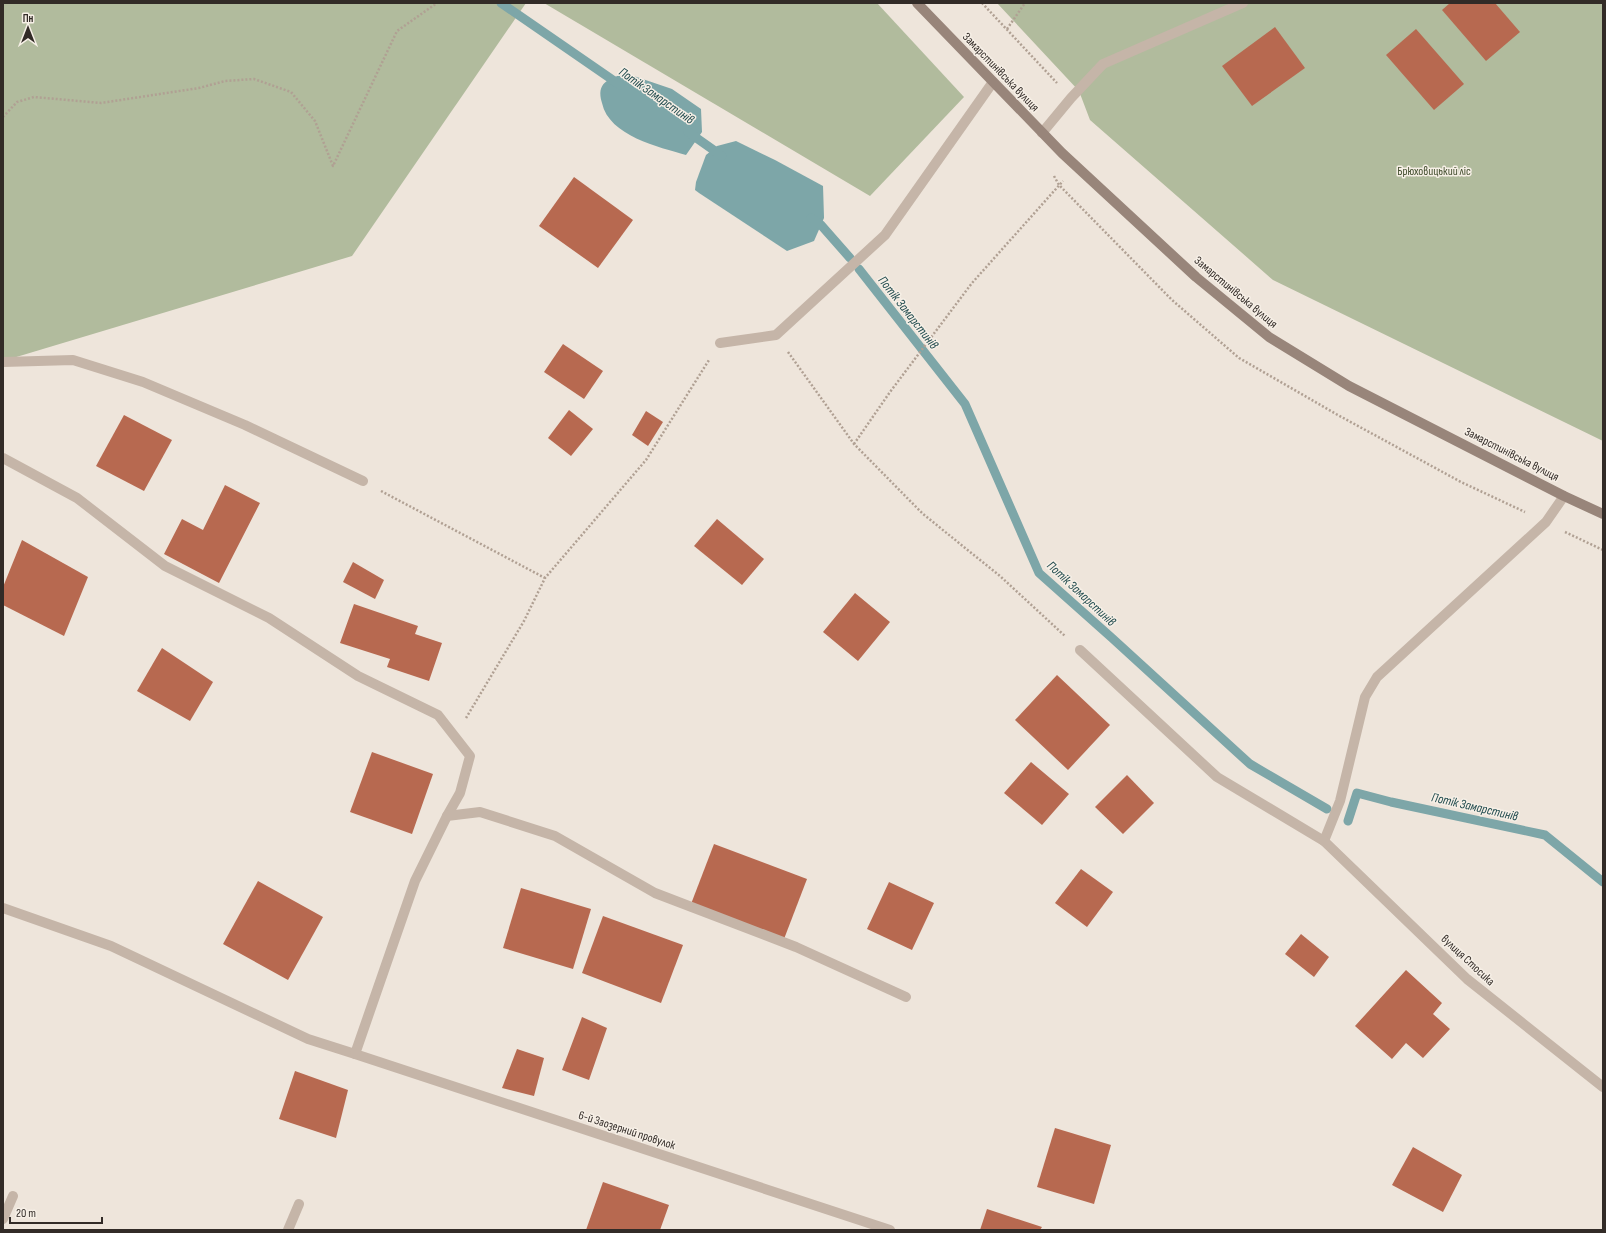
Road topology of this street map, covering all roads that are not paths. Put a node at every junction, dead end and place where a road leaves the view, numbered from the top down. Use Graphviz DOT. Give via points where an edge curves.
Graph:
graph roads {
  1 [pos="916,3"];
  2 [pos="1243,3"];
  3 [pos="993,82"];
  4 [pos="1042,133"];
  5 [pos="720,343"];
  6 [pos="3,362"];
  7 [pos="3,458"];
  8 [pos="363,481"];
  9 [pos="1564,496"];
  10 [pos="1603,514"];
  11 [pos="1080,650"];
  12 [pos="447,816"];
  13 [pos="1324,841"];
  14 [pos="3,908"];
  15 [pos="906,997"];
  16 [pos="355,1054"];
  17 [pos="1603,1087"];
  18 [pos="13,1196"];
  19 [pos="299,1204"];
  20 [pos="3,1219"];
  21 [pos="288,1230"];
  22 [pos="890,1230"];
  1 -- 3 [label="main road, Замарстинівська вулиця"];
  2 -- 4 [label="street" via="1103,64"];
  3 -- 4 [label="main road, Замарстинівська вулиця"];
  3 -- 5 [label="street" via="885,235 776,335"];
  4 -- 9 [label="main road, Замарстинівська вулиця" via="1196,277 1269,338 1349,386"];
  6 -- 8 [label="street" via="73,360 143,382 244,425"];
  7 -- 12 [label="street" via="77,498 165,566 269,618 358,676 438,715 470,756 460,793"];
  9 -- 10 [label="main road, Замарстинівська вулиця"];
  9 -- 13 [label="street" via="1546,522 1377,677 1365,697 1340,801"];
  11 -- 13 [label="street, вулиця Стосика" via="1217,777"];
  12 -- 15 [label="street" via="480,812 555,836 655,893 796,947"];
  12 -- 16 [label="street" via="415,881"];
  13 -- 17 [label="street, вулиця Стосика" via="1467,979"];
  14 -- 16 [label="street, 6-й Заозерний провулок" via="111,946 308,1039"];
  16 -- 22 [label="street, 6-й Заозерний провулок"];
  18 -- 20 [label="street"];
  19 -- 21 [label="street"];
}
